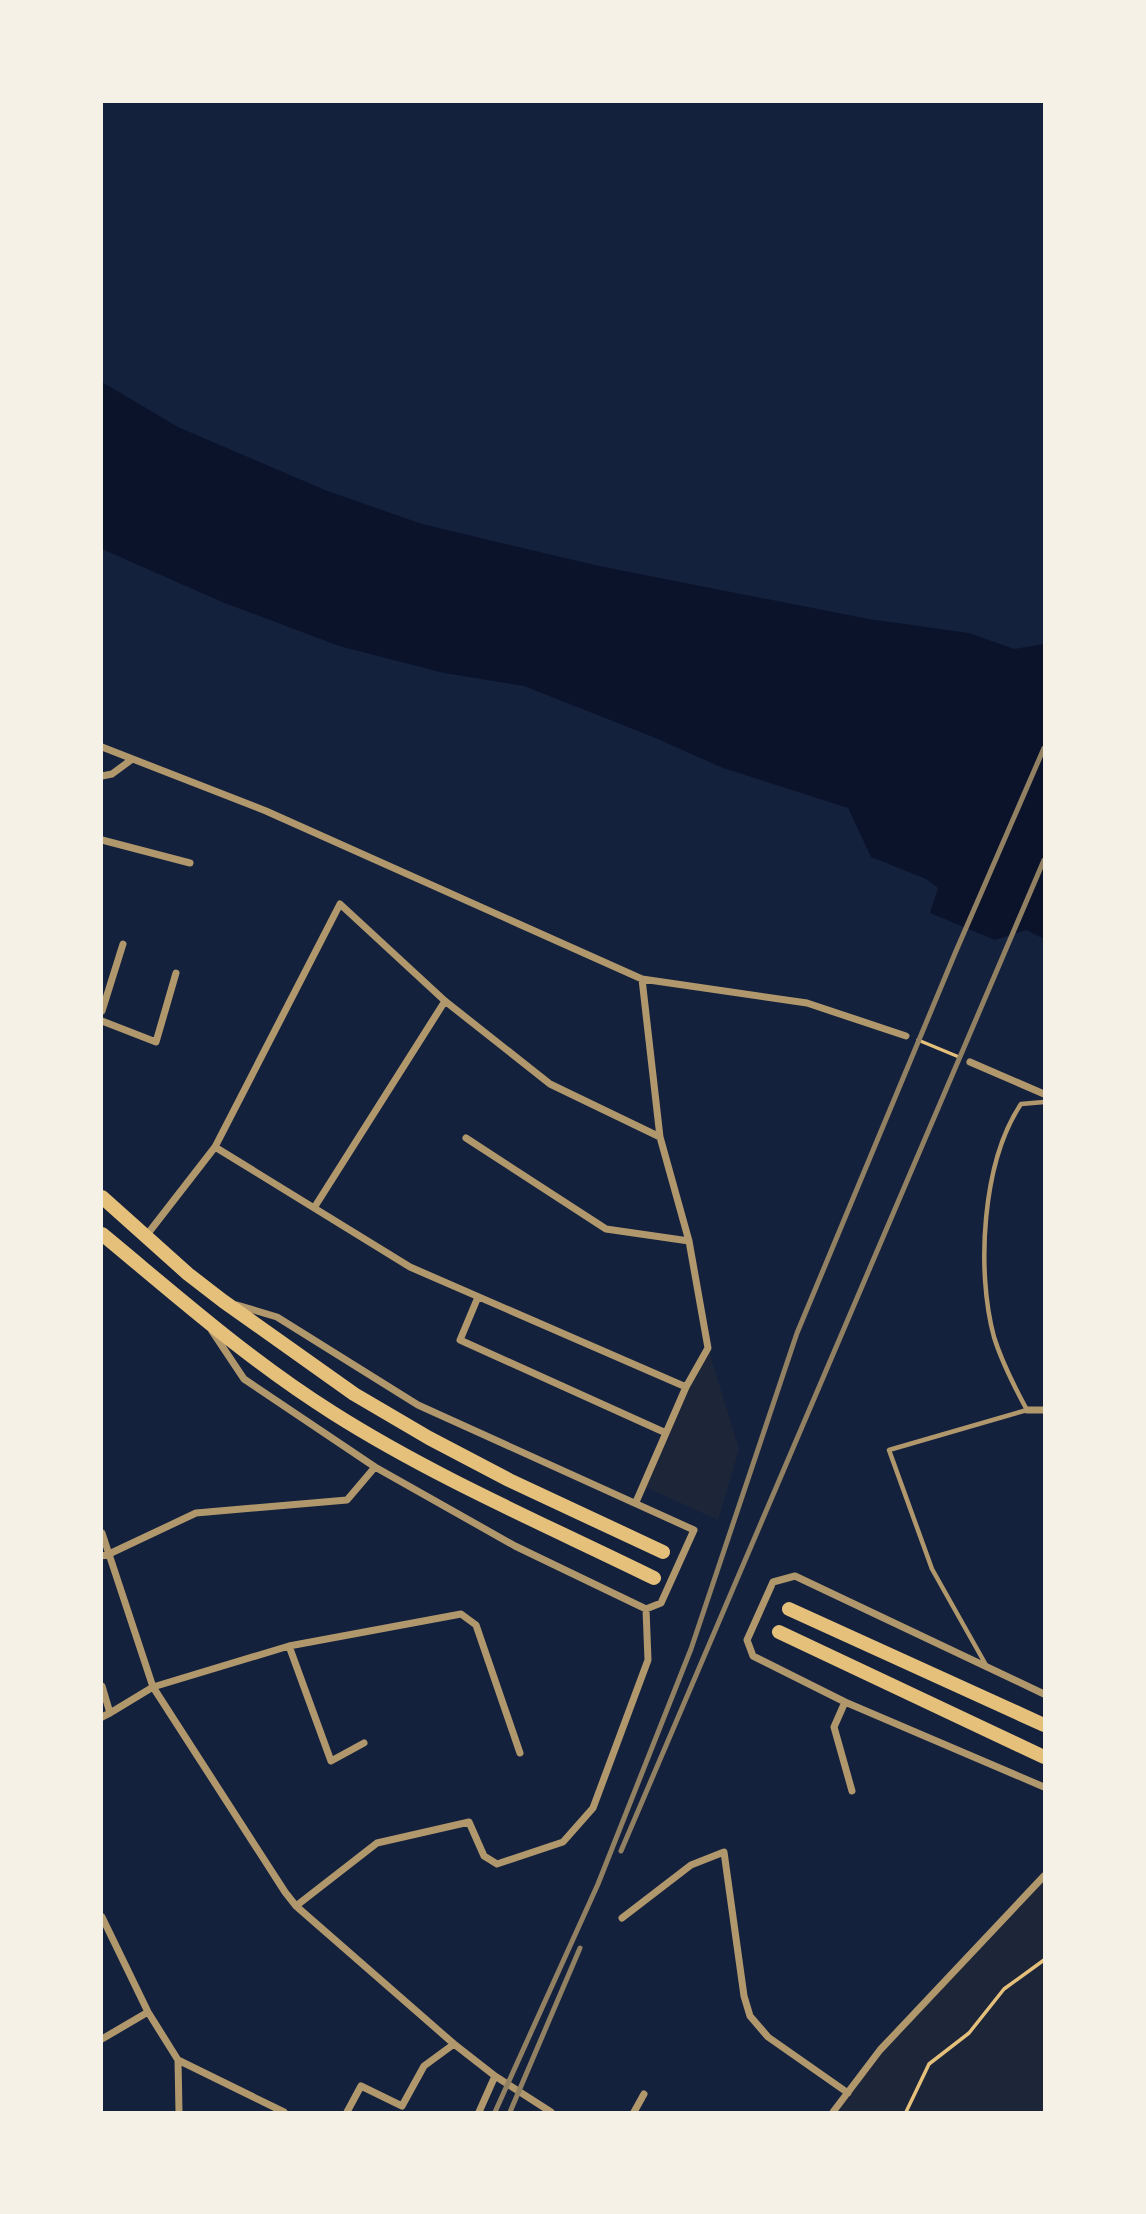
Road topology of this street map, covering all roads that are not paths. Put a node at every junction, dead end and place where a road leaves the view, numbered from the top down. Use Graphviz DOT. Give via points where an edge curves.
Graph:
graph roads {
  1 [pos="102,747"];
  2 [pos="131,760"];
  3 [pos="102,776"];
  4 [pos="102,840"];
  5 [pos="190,863"];
  6 [pos="123,944"];
  7 [pos="176,973"];
  8 [pos="642,979"];
  9 [pos="445,1001"];
  10 [pos="102,1011"];
  11 [pos="102,1021"];
  12 [pos="906,1036"];
  13 [pos="970,1062"];
  14 [pos="1045,1094"];
  15 [pos="1045,1102"];
  16 [pos="660,1137"];
  17 [pos="466,1138"];
  18 [pos="215,1147"];
  19 [pos="102,1197"];
  20 [pos="314,1208"];
  21 [pos="102,1234"];
  22 [pos="146,1237"];
  23 [pos="690,1241"];
  24 [pos="478,1297"];
  25 [pos="223,1301"];
  26 [pos="206,1323"];
  27 [pos="686,1387"];
  28 [pos="1027,1410"];
  29 [pos="1045,1410"];
  30 [pos="666,1433"];
  31 [pos="375,1467"];
  32 [pos="636,1502"];
  33 [pos="102,1533"];
  34 [pos="663,1552"];
  35 [pos="105,1555"];
  36 [pos="654,1578"];
  37 [pos="646,1609"];
  38 [pos="789,1609"];
  39 [pos="779,1632"];
  40 [pos="289,1646"];
  41 [pos="986,1666"];
  42 [pos="102,1686"];
  43 [pos="153,1687"];
  44 [pos="1045,1694"];
  45 [pos="845,1702"];
  46 [pos="110,1713"];
  47 [pos="102,1717"];
  48 [pos="1045,1725"];
  49 [pos="364,1743"];
  50 [pos="520,1753"];
  51 [pos="1045,1757"];
  52 [pos="1045,1787"];
  53 [pos="852,1791"];
  54 [pos="1045,1876"];
  55 [pos="296,1906"];
  56 [pos="102,1917"];
  57 [pos="622,1918"];
  58 [pos="148,2012"];
  59 [pos="102,2039"];
  60 [pos="454,2044"];
  61 [pos="178,2060"];
  62 [pos="495,2076"];
  63 [pos="848,2093"];
  64 [pos="644,2094"];
  65 [pos="179,2112"];
  66 [pos="284,2112"];
  67 [pos="347,2112"];
  68 [pos="479,2112"];
  69 [pos="549,2112"];
  70 [pos="634,2112"];
  71 [pos="833,2112"];
  1 -- 2 [label="street"];
  2 -- 3 [label="street"];
  2 -- 8 [label="street" via="266,811"];
  4 -- 5 [label="street"];
  6 -- 10 [label="street"];
  7 -- 11 [label="street" via="156,1042"];
  8 -- 12 [label="street" via="807,1003"];
  8 -- 16 [label="street"];
  9 -- 16 [label="street" via="550,1084"];
  9 -- 18 [label="street" via="340,904"];
  9 -- 20 [label="street"];
  13 -- 14 [label="street"];
  15 -- 28 [label="lane" via="1021,1104 1010,1120 987,1205 985,1294 1005,1369"];
  16 -- 23 [label="street"];
  17 -- 23 [label="street" via="606,1229"];
  18 -- 20 [label="street"];
  18 -- 22 [label="street"];
  19 -- 22 [label="highway"];
  20 -- 24 [label="street" via="410,1267"];
  21 -- 26 [label="highway"];
  22 -- 25 [label="highway"];
  23 -- 27 [label="street" via="708,1348"];
  24 -- 27 [label="street"];
  24 -- 30 [label="street" via="460,1339"];
  25 -- 32 [label="street" via="277,1317 418,1405"];
  25 -- 34 [label="highway" via="354,1394 429,1438"];
  26 -- 31 [label="street" via="244,1379"];
  26 -- 36 [label="highway" via="332,1413 410,1458"];
  27 -- 30 [label="street"];
  28 -- 29 [label="street"];
  28 -- 41 [label="lane" via="889,1451 932,1569"];
  30 -- 32 [label="street"];
  31 -- 35 [label="street" via="347,1500 196,1513"];
  31 -- 37 [label="street" via="515,1546"];
  32 -- 37 [label="street" via="694,1530 661,1603"];
  33 -- 35 [label="street"];
  35 -- 43 [label="street"];
  37 -- 55 [label="street" via="648,1660 593,1808 563,1842 497,1864 484,1856 469,1822 377,1843"];
  38 -- 48 [label="highway"];
  39 -- 51 [label="highway"];
  40 -- 43 [label="street"];
  40 -- 49 [label="street" via="331,1761"];
  40 -- 50 [label="street" via="461,1614 476,1625"];
  41 -- 44 [label="street"];
  41 -- 45 [label="street" via="795,1576 773,1581 747,1640 753,1656"];
  42 -- 46 [label="street"];
  43 -- 46 [label="street"];
  43 -- 55 [label="street"];
  45 -- 52 [label="street"];
  45 -- 53 [label="street" via="834,1727"];
  46 -- 47 [label="street"];
  54 -- 63 [label="street" via="880,2050"];
  55 -- 60 [label="street"];
  56 -- 58 [label="street"];
  57 -- 63 [label="street" via="691,1865 724,1853 750,2016 768,2037"];
  58 -- 59 [label="street"];
  58 -- 61 [label="street"];
  60 -- 62 [label="street"];
  60 -- 67 [label="street" via="424,2066 402,2106 361,2085"];
  61 -- 65 [label="street"];
  61 -- 66 [label="street"];
  62 -- 68 [label="street"];
  62 -- 69 [label="street"];
  63 -- 71 [label="street"];
  64 -- 70 [label="street"];
}
